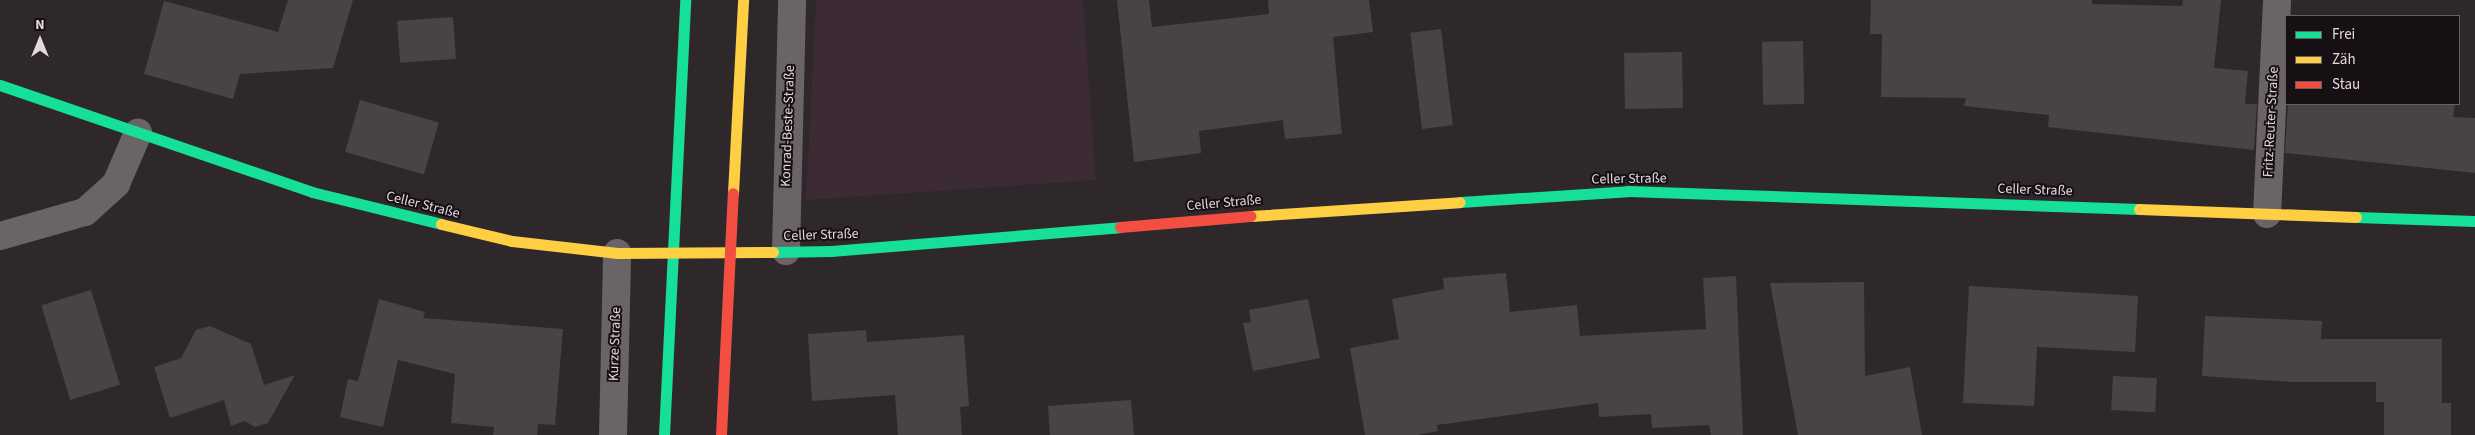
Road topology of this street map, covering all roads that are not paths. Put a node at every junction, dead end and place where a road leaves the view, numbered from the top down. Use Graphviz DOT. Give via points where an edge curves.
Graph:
graph roads {
  1 [pos="685,0"];
  2 [pos="743,0"];
  3 [pos="792,0"];
  4 [pos="2277,0"];
  5 [pos="0,85"];
  6 [pos="138,133"];
  7 [pos="2268,214"];
  8 [pos="2475,221"];
  9 [pos="0,236"];
  10 [pos="786,251"];
  11 [pos="617,252"];
  12 [pos="613,435"];
  13 [pos="664,435"];
  14 [pos="721,435"];
  1 -- 13 [label="main road"];
  2 -- 14 [label="main road"];
  3 -- 10 [label="street, Konrad-Beste-Straße"];
  4 -- 7 [label="street, Fritz-Reuter-Straße"];
  5 -- 6 [label="main road, Celler Straße"];
  6 -- 9 [label="street" via="116,184 85,212"];
  6 -- 11 [label="main road, Celler Straße" via="312,192 418,219 512,242"];
  7 -- 8 [label="main road, Celler Straße"];
  7 -- 10 [label="main road, Celler Straße" via="1628,192 1328,210 928,244"];
  10 -- 11 [label="main road, Celler Straße"];
  11 -- 12 [label="street, Kurze Straße"];
}
